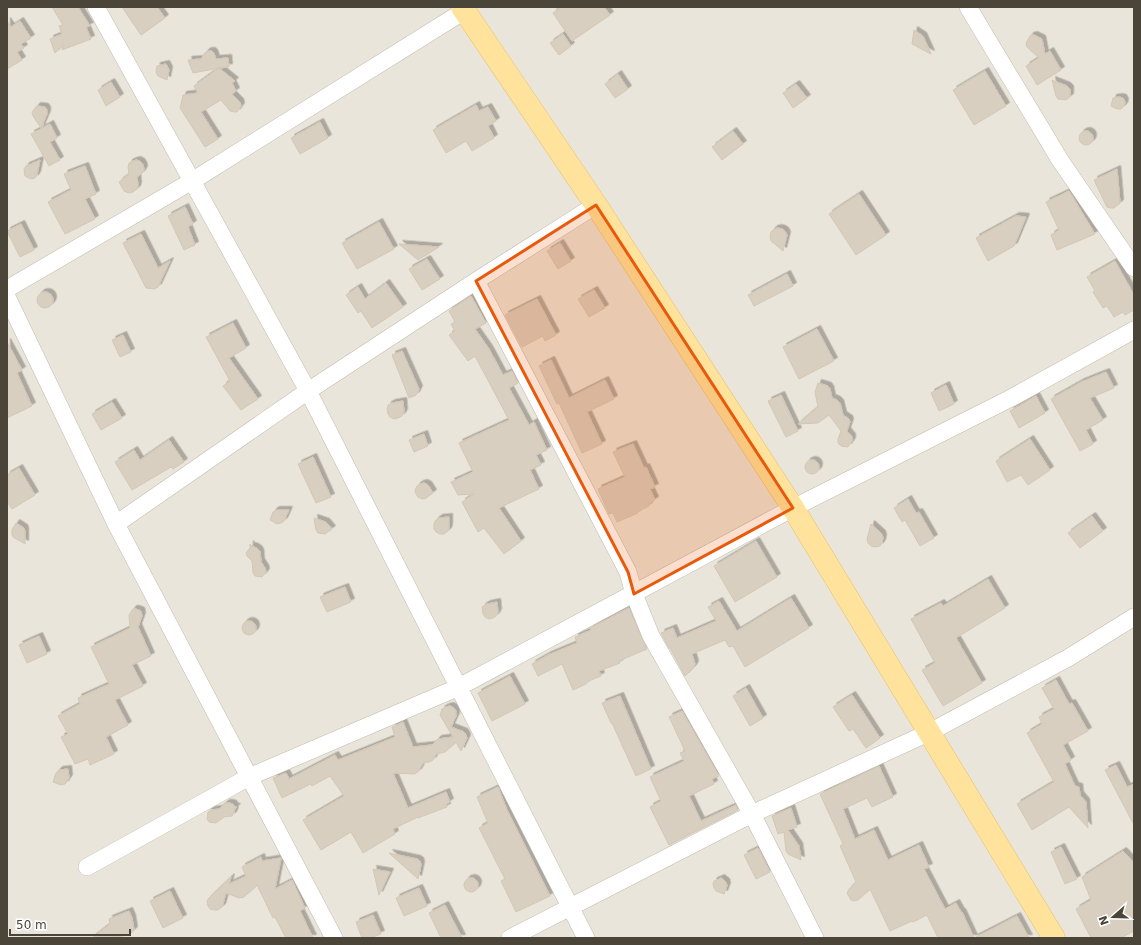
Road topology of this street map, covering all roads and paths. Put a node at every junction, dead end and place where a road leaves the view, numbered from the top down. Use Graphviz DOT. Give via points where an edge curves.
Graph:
graph roads {
  1 [pos="96,7"];
  2 [pos="968,7"];
  3 [pos="463,9"];
  4 [pos="192,181"];
  5 [pos="596,205"];
  6 [pos="1134,268"];
  7 [pos="476,281"];
  8 [pos="7,289"];
  9 [pos="7,297"];
  10 [pos="1134,330"];
  11 [pos="308,391"];
  12 [pos="794,508"];
  13 [pos="116,524"];
  14 [pos="634,594"];
  15 [pos="1134,617"];
  16 [pos="459,687"];
  17 [pos="930,732"];
  18 [pos="249,777"];
  19 [pos="752,814"];
  20 [pos="88,867"];
  21 [pos="570,907"];
  22 [pos="334,938"];
  23 [pos="510,938"];
  24 [pos="586,938"];
  25 [pos="815,938"];
  26 [pos="1054,938"];
  1 -- 4 [label="street"];
  2 -- 6 [label="street" via="1060,160"];
  3 -- 4 [label="street"];
  3 -- 5 [label="main road"];
  4 -- 8 [label="street"];
  4 -- 11 [label="street"];
  5 -- 7 [label="street"];
  5 -- 12 [label="main road"];
  7 -- 11 [label="street"];
  7 -- 14 [label="street" via="628,572"];
  9 -- 13 [label="street"];
  10 -- 12 [label="street" via="1012,398"];
  11 -- 13 [label="street"];
  11 -- 16 [label="street"];
  12 -- 14 [label="street"];
  12 -- 17 [label="main road"];
  13 -- 18 [label="street"];
  14 -- 16 [label="street"];
  14 -- 19 [label="street" via="651,636"];
  15 -- 17 [label="street" via="1068,658"];
  16 -- 18 [label="street"];
  16 -- 21 [label="street"];
  17 -- 19 [label="street"];
  17 -- 26 [label="main road"];
  18 -- 20 [label="street"];
  18 -- 22 [label="street"];
  19 -- 21 [label="street"];
  19 -- 25 [label="street"];
  21 -- 23 [label="street"];
  21 -- 24 [label="street"];
}
